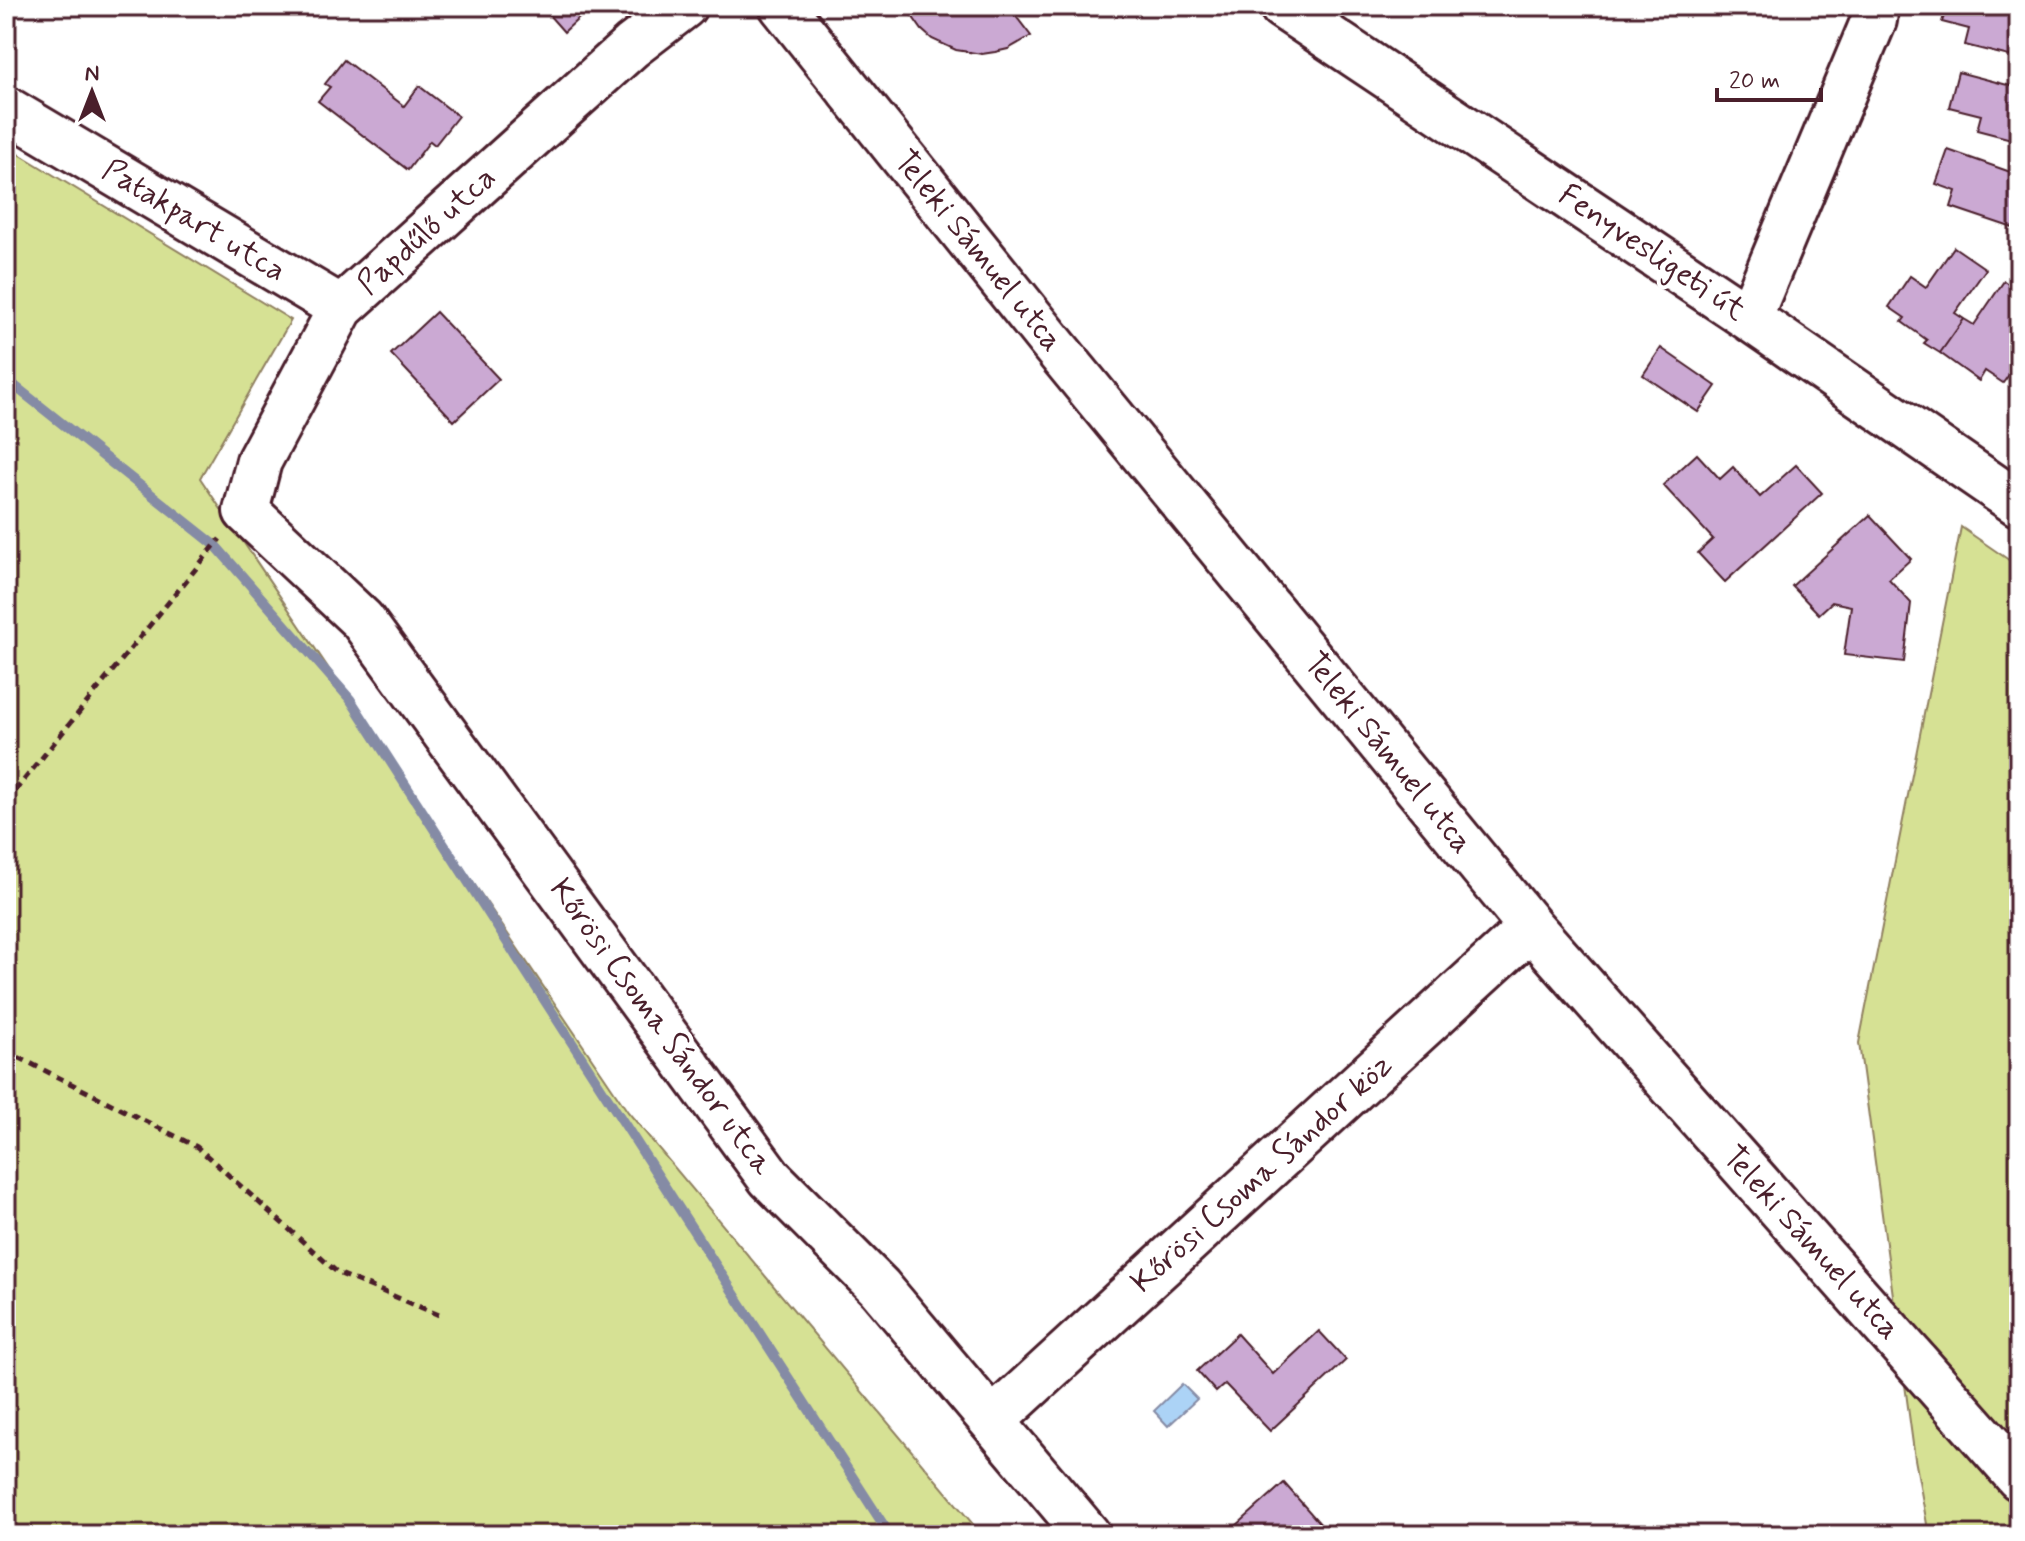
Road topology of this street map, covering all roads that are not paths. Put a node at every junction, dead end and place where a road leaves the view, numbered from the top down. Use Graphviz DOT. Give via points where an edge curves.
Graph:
graph roads {
  1 [pos="684,6"];
  2 [pos="782,6"];
  3 [pos="1282,6"];
  4 [pos="1876,6"];
  5 [pos="6,109"];
  6 [pos="341,308"];
  7 [pos="1749,318"];
  8 [pos="2019,504"];
  9 [pos="246,511"];
  10 [pos="1531,927"];
  11 [pos="993,1420"];
  12 [pos="2019,1478"];
  13 [pos="1088,1535"];
  1 -- 6 [label="street, Papdűlő utca" via="632,46"];
  2 -- 10 [label="street, Teleki Sámuel utca"];
  3 -- 7 [label="street, Fenyvesligeti út"];
  4 -- 7 [label="street"];
  5 -- 6 [label="street, Patakpart utca"];
  6 -- 9 [label="street, Papdűlő utca" via="259,461"];
  7 -- 8 [label="street, Fenyvesligeti út"];
  9 -- 11 [label="street, Kőrösi Csoma Sándor utca" via="362,620 770,1178 879,1287"];
  10 -- 11 [label="street, Kőrösi Csoma Sándor köz"];
  10 -- 12 [label="street, Teleki Sámuel utca"];
  11 -- 13 [label="street, Kőrösi Csoma Sándor utca"];
}
